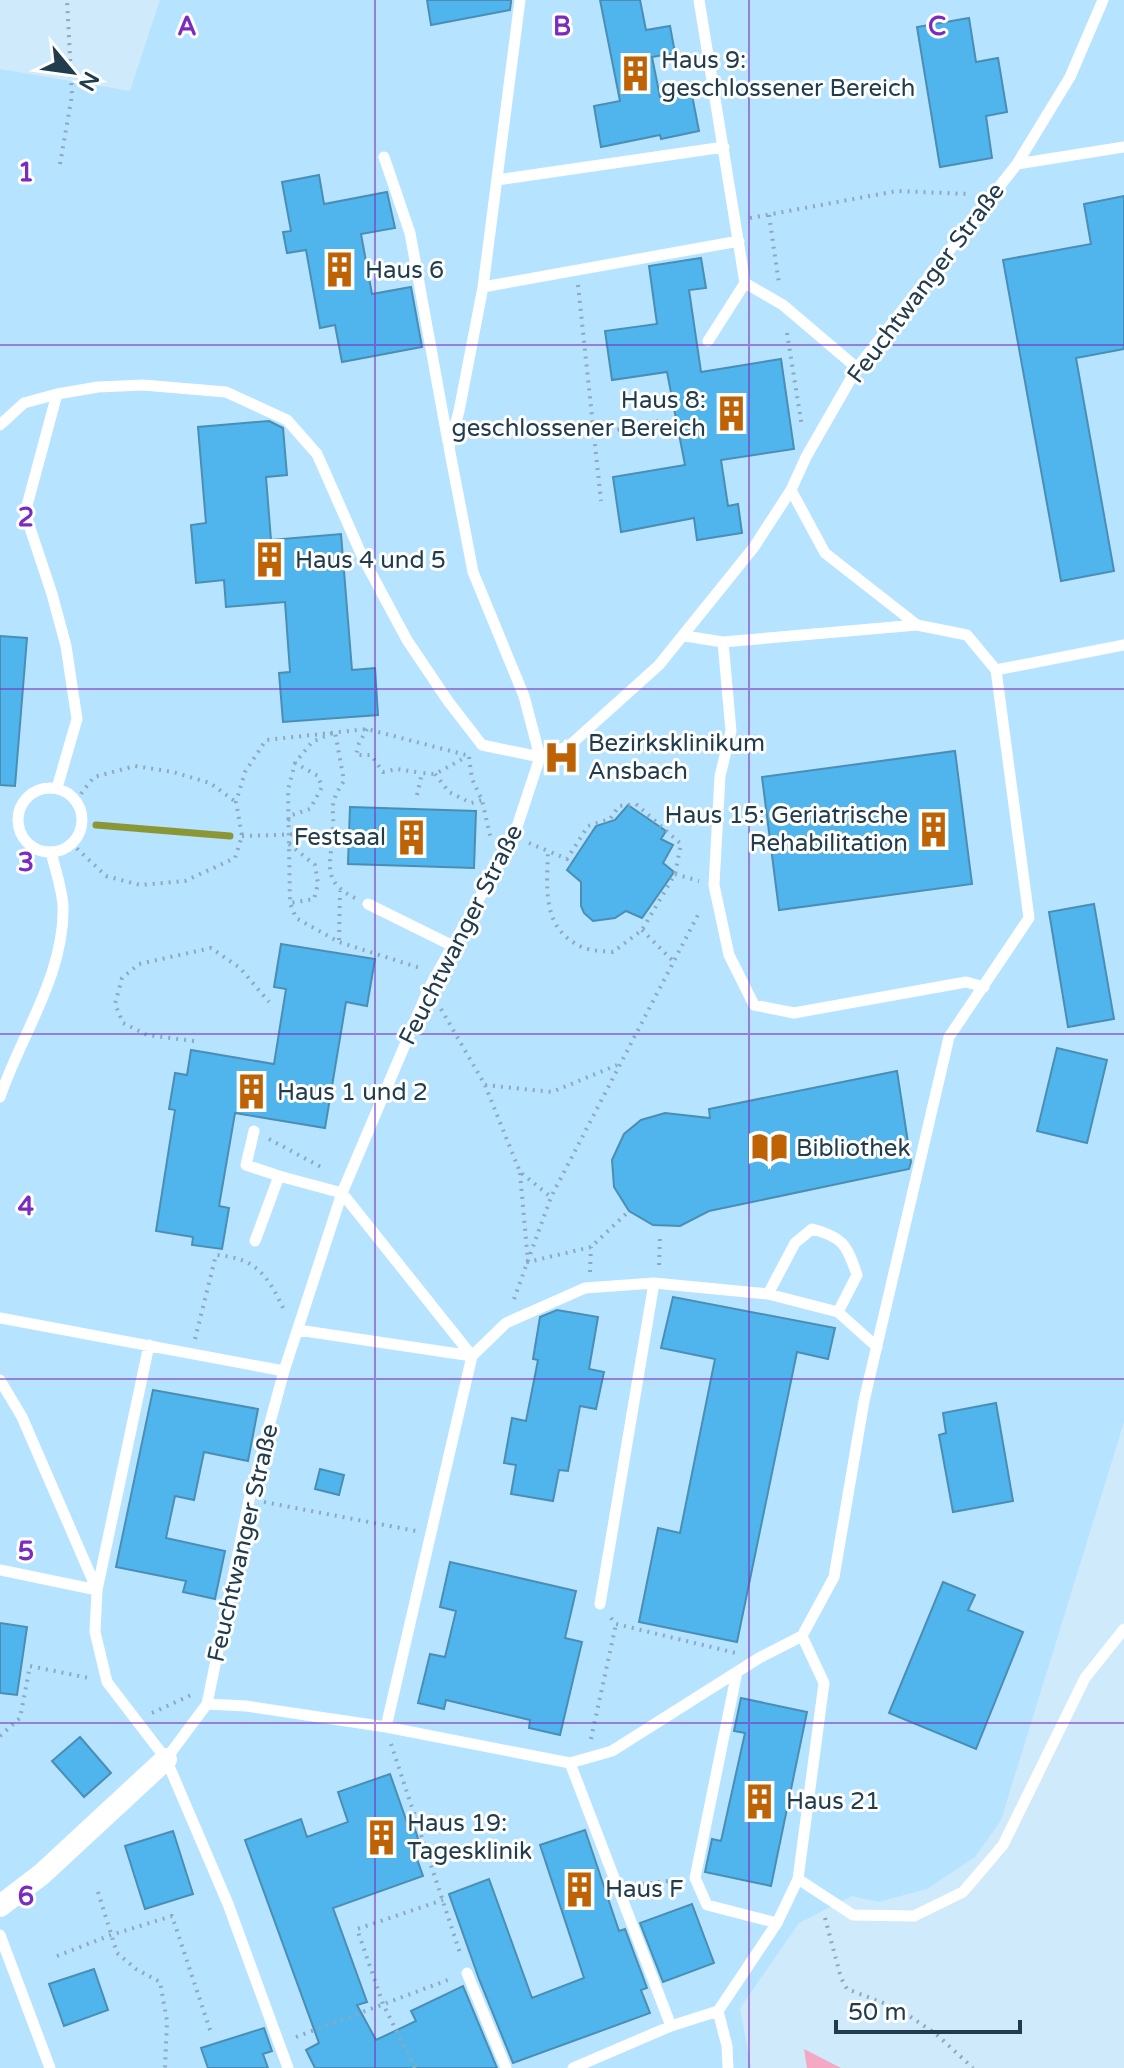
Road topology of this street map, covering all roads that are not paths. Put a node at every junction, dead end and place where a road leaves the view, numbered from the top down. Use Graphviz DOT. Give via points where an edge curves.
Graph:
graph roads {
  1 [pos="520,0"];
  2 [pos="699,0"];
  3 [pos="1103,0"];
  4 [pos="724,147"];
  5 [pos="1124,147"];
  6 [pos="384,157"];
  7 [pos="1017,164"];
  8 [pos="497,180"];
  9 [pos="739,241"];
  10 [pos="745,283"];
  11 [pos="483,287"];
  12 [pos="708,341"];
  13 [pos="857,368"];
  14 [pos="57,394"];
  15 [pos="0,425"];
  16 [pos="449,447"];
  17 [pos="791,490"];
  18 [pos="917,625"];
  19 [pos="685,636"];
  20 [pos="723,642"];
  21 [pos="1124,645"];
  22 [pos="996,670"];
  23 [pos="540,757"];
  24 [pos="57,788"];
  25 [pos="51,852"];
  26 [pos="368,904"];
  27 [pos="451,945"];
  28 [pos="984,987"];
  29 [pos="3,1078"];
  30 [pos="0,1097"];
  31 [pos="254,1131"];
  32 [pos="279,1176"];
  33 [pos="342,1193"];
  34 [pos="255,1241"];
  35 [pos="656,1277"];
  36 [pos="768,1294"];
  37 [pos="838,1312"];
  38 [pos="0,1318"];
  39 [pos="299,1325"];
  40 [pos="149,1345"];
  41 [pos="877,1347"];
  42 [pos="472,1356"];
  43 [pos="284,1371"];
  44 [pos="0,1380"];
  45 [pos="0,1570"];
  46 [pos="97,1590"];
  47 [pos="600,1604"];
  48 [pos="1124,1629"];
  49 [pos="802,1636"];
  50 [pos="737,1672"];
  51 [pos="207,1704"];
  52 [pos="386,1727"];
  53 [pos="166,1759"];
  54 [pos="570,1763"];
  55 [pos="798,1879"];
  56 [pos="0,1906"];
  57 [pos="777,1923"];
  58 [pos="0,1935"];
  59 [pos="467,1973"];
  60 [pos="718,2011"];
  61 [pos="671,2026"];
  62 [pos="50,2068"];
  63 [pos="288,2068"];
  64 [pos="506,2068"];
  65 [pos="573,2068"];
  66 [pos="728,2068"];
  1 -- 8 [label="lane"];
  2 -- 4 [label="lane"];
  3 -- 7 [label="lane, Feuchtwanger Straße" via="1070,77"];
  4 -- 8 [label="lane"];
  4 -- 9 [label="lane"];
  5 -- 7 [label="lane"];
  6 -- 16 [label="lane" via="410,233"];
  7 -- 13 [label="lane, Feuchtwanger Straße"];
  8 -- 11 [label="lane"];
  9 -- 10 [label="lane"];
  9 -- 11 [label="lane"];
  10 -- 12 [label="lane"];
  10 -- 13 [label="lane" via="783,305"];
  11 -- 16 [label="lane"];
  13 -- 17 [label="lane, Feuchtwanger Straße"];
  14 -- 15 [label="lane" via="24,403"];
  14 -- 23 [label="lane" via="143,385 226,392 287,420 317,454 363,558 407,640 448,701 482,745"];
  14 -- 24 [label="lane" via="25,513 66,646 77,719"];
  16 -- 23 [label="lane" via="473,572 524,696"];
  17 -- 18 [label="lane" via="825,553"];
  17 -- 19 [label="lane, Feuchtwanger Straße"];
  18 -- 20 [label="lane"];
  18 -- 22 [label="lane" via="967,635"];
  19 -- 20 [label="lane"];
  19 -- 23 [label="lane, Feuchtwanger Straße" via="569,746"];
  20 -- 28 [label="lane" via="731,731 720,776 714,885 729,955 754,1005 794,1013 966,982"];
  21 -- 22 [label="lane"];
  22 -- 28 [label="lane" via="1029,918"];
  23 -- 27 [label="lane, Feuchtwanger Straße" via="514,836"];
  24 -- 25 [label="lane" via="76,800 82,818 71,843"];
  24 -- 25 [label="lane" via="31,794 18,819 28,842"];
  25 -- 29 [label="lane" via="63,905 58,949 34,1022"];
  26 -- 27 [label="lane"];
  27 -- 33 [label="lane, Feuchtwanger Straße"];
  28 -- 41 [label="lane" via="949,1037"];
  29 -- 30 [label="lane"];
  31 -- 32 [label="lane" via="246,1165"];
  32 -- 33 [label="lane"];
  32 -- 34 [label="lane"];
  33 -- 39 [label="lane, Feuchtwanger Straße"];
  33 -- 42 [label="lane"];
  35 -- 36 [label="lane"];
  35 -- 42 [label="lane" via="585,1288 506,1323"];
  35 -- 47 [label="lane"];
  36 -- 37 [label="lane"];
  36 -- 37 [label="lane" via="795,1243 812,1229 831,1234 848,1248 857,1275"];
  37 -- 41 [label="lane"];
  38 -- 40 [label="lane"];
  39 -- 42 [label="lane"];
  39 -- 43 [label="lane, Feuchtwanger Straße"];
  40 -- 43 [label="lane"];
  40 -- 46 [label="lane"];
  41 -- 49 [label="lane" via="834,1577"];
  42 -- 52 [label="lane"];
  43 -- 51 [label="lane, Feuchtwanger Straße" via="249,1500"];
  44 -- 46 [label="lane" via="22,1417"];
  45 -- 46 [label="lane"];
  46 -- 53 [label="lane" via="95,1632 107,1682"];
  48 -- 55 [label="lane" via="1085,1678 1003,1845 963,1892 914,1916 853,1915"];
  49 -- 50 [label="lane"];
  49 -- 55 [label="lane" via="824,1683"];
  50 -- 54 [label="lane" via="612,1751"];
  50 -- 57 [label="lane" via="695,1878 707,1905"];
  51 -- 52 [label="lane"];
  51 -- 53 [label="lane, Feuchtwanger Straße"];
  52 -- 54 [label="lane"];
  53 -- 56 [label="street, Feuchtwanger Straße"];
  53 -- 63 [label="lane" via="228,1904"];
  54 -- 61 [label="lane"];
  55 -- 57 [label="lane"];
  57 -- 60 [label="lane"];
  58 -- 62 [label="lane"];
  59 -- 64 [label="lane"];
  60 -- 61 [label="lane"];
  60 -- 66 [label="lane"];
  61 -- 65 [label="lane"];
}
